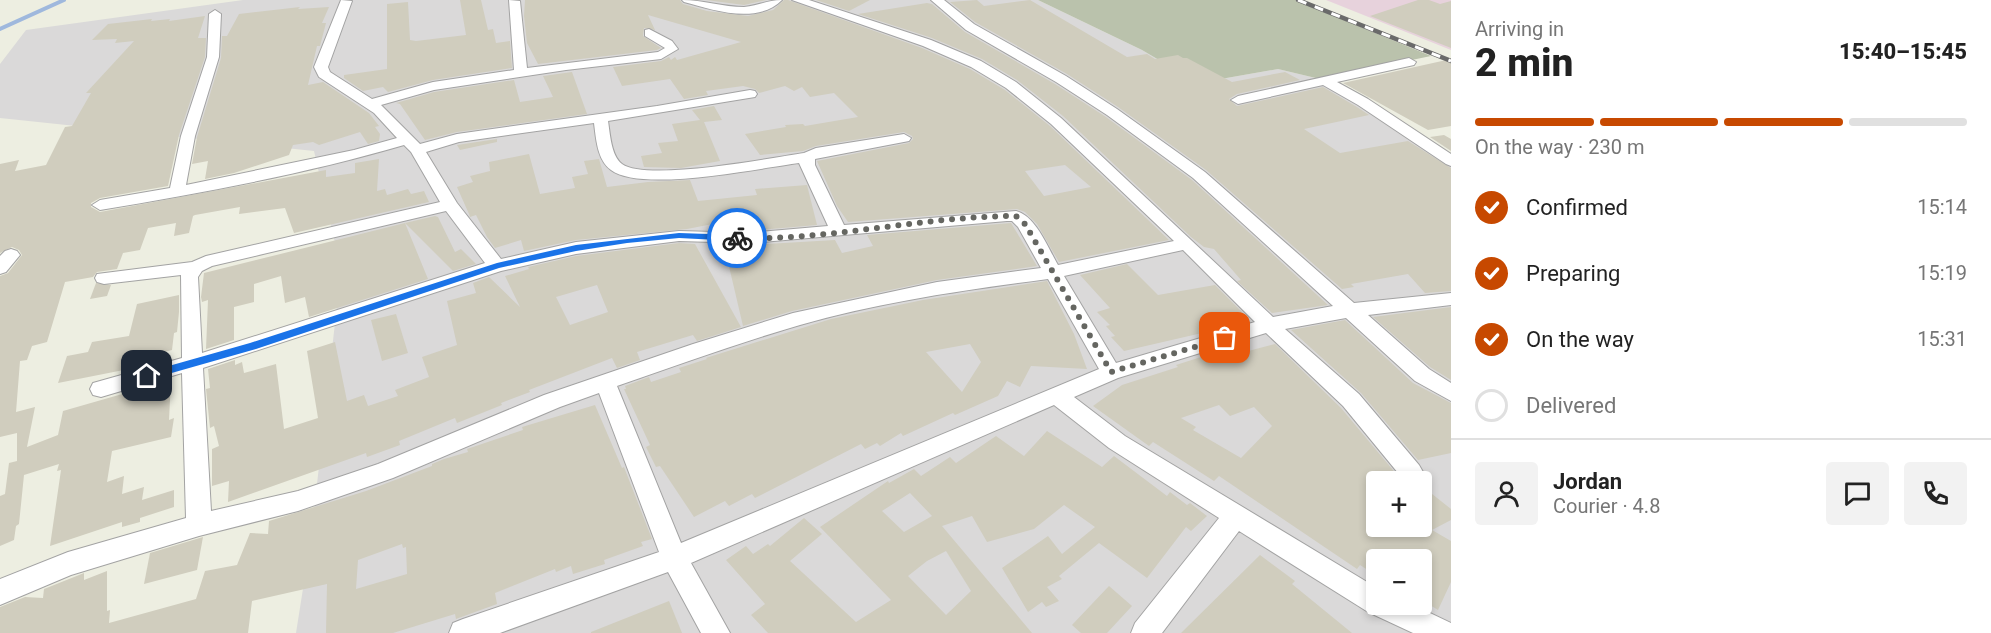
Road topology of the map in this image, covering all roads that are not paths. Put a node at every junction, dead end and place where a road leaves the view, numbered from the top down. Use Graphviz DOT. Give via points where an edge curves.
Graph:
graph roads {
  1 [pos="688,0"];
  2 [pos="776,0"];
  3 [pos="798,0"];
  4 [pos="937,0"];
  5 [pos="514,1"];
  6 [pos="346,2"];
  7 [pos="216,14"];
  8 [pos="649,33"];
  9 [pos="1409,62"];
  10 [pos="521,72"];
  11 [pos="1326,81"];
  12 [pos="750,94"];
  13 [pos="1238,100"];
  14 [pos="370,104"];
  15 [pos="600,117"];
  16 [pos="904,138"];
  17 [pos="411,145"];
  18 [pos="807,157"];
  19 [pos="1450,160"];
  20 [pos="177,192"];
  21 [pos="100,205"];
  22 [pos="450,205"];
  23 [pos="839,231"];
  24 [pos="1187,244"];
  25 [pos="497,266"];
  26 [pos="196,267"];
  27 [pos="1053,272"];
  28 [pos="104,278"];
  29 [pos="1451,299"];
  30 [pos="1348,311"];
  31 [pos="1269,325"];
  32 [pos="194,363"];
  33 [pos="1111,372"];
  34 [pos="605,382"];
  35 [pos="101,388"];
  36 [pos="1451,393"];
  37 [pos="1056,395"];
  38 [pos="1410,471"];
  39 [pos="1236,516"];
  40 [pos="199,525"];
  41 [pos="674,558"];
  42 [pos="0,592"];
  43 [pos="1366,597"];
  44 [pos="1403,615"];
  45 [pos="463,633"];
  46 [pos="716,633"];
  47 [pos="1145,633"];
  48 [pos="1443,633"];
  1 -- 2 [label="street" via="753,11"];
  3 -- 24 [label="street" via="927,42 1011,85"];
  4 -- 30 [label="street" via="970,27 1112,112 1198,175"];
  5 -- 10 [label="street"];
  6 -- 14 [label="street" via="321,67 324,74"];
  7 -- 20 [label="street" via="213,57 188,136"];
  8 -- 10 [label="street" via="672,49 661,55 629,60"];
  9 -- 11 [label="street"];
  10 -- 14 [label="street" via="433,86"];
  11 -- 13 [label="street"];
  11 -- 19 [label="street"];
  12 -- 15 [label="street"];
  14 -- 17 [label="street"];
  15 -- 17 [label="street"];
  15 -- 18 [label="street" via="610,159 617,169 630,174 668,176"];
  16 -- 18 [label="street"];
  17 -- 20 [label="street"];
  17 -- 22 [label="street"];
  18 -- 23 [label="street" via="807,165"];
  20 -- 21 [label="street"];
  22 -- 25 [label="street"];
  22 -- 26 [label="street"];
  23 -- 25 [label="street" via="749,238 679,236 627,240"];
  23 -- 27 [label="street" via="1016,216 1025,224"];
  24 -- 27 [label="street"];
  24 -- 31 [label="street"];
  25 -- 32 [label="street"];
  26 -- 28 [label="street"];
  26 -- 32 [label="street" via="189,278"];
  27 -- 33 [label="street"];
  27 -- 34 [label="street" via="937,288 800,318"];
  29 -- 30 [label="street"];
  30 -- 31 [label="street"];
  30 -- 36 [label="street" via="1422,375"];
  31 -- 33 [label="street"];
  31 -- 38 [label="street" via="1351,400"];
  32 -- 35 [label="street"];
  32 -- 40 [label="street"];
  33 -- 37 [label="street"];
  34 -- 40 [label="street" via="385,471 298,501"];
  34 -- 41 [label="street"];
  37 -- 39 [label="street" via="1117,442"];
  37 -- 41 [label="street"];
  39 -- 43 [label="street"];
  39 -- 47 [label="street"];
  40 -- 42 [label="street" via="68,564"];
  41 -- 45 [label="street"];
  41 -- 46 [label="street"];
  44 -- 48 [label="street"];
}
